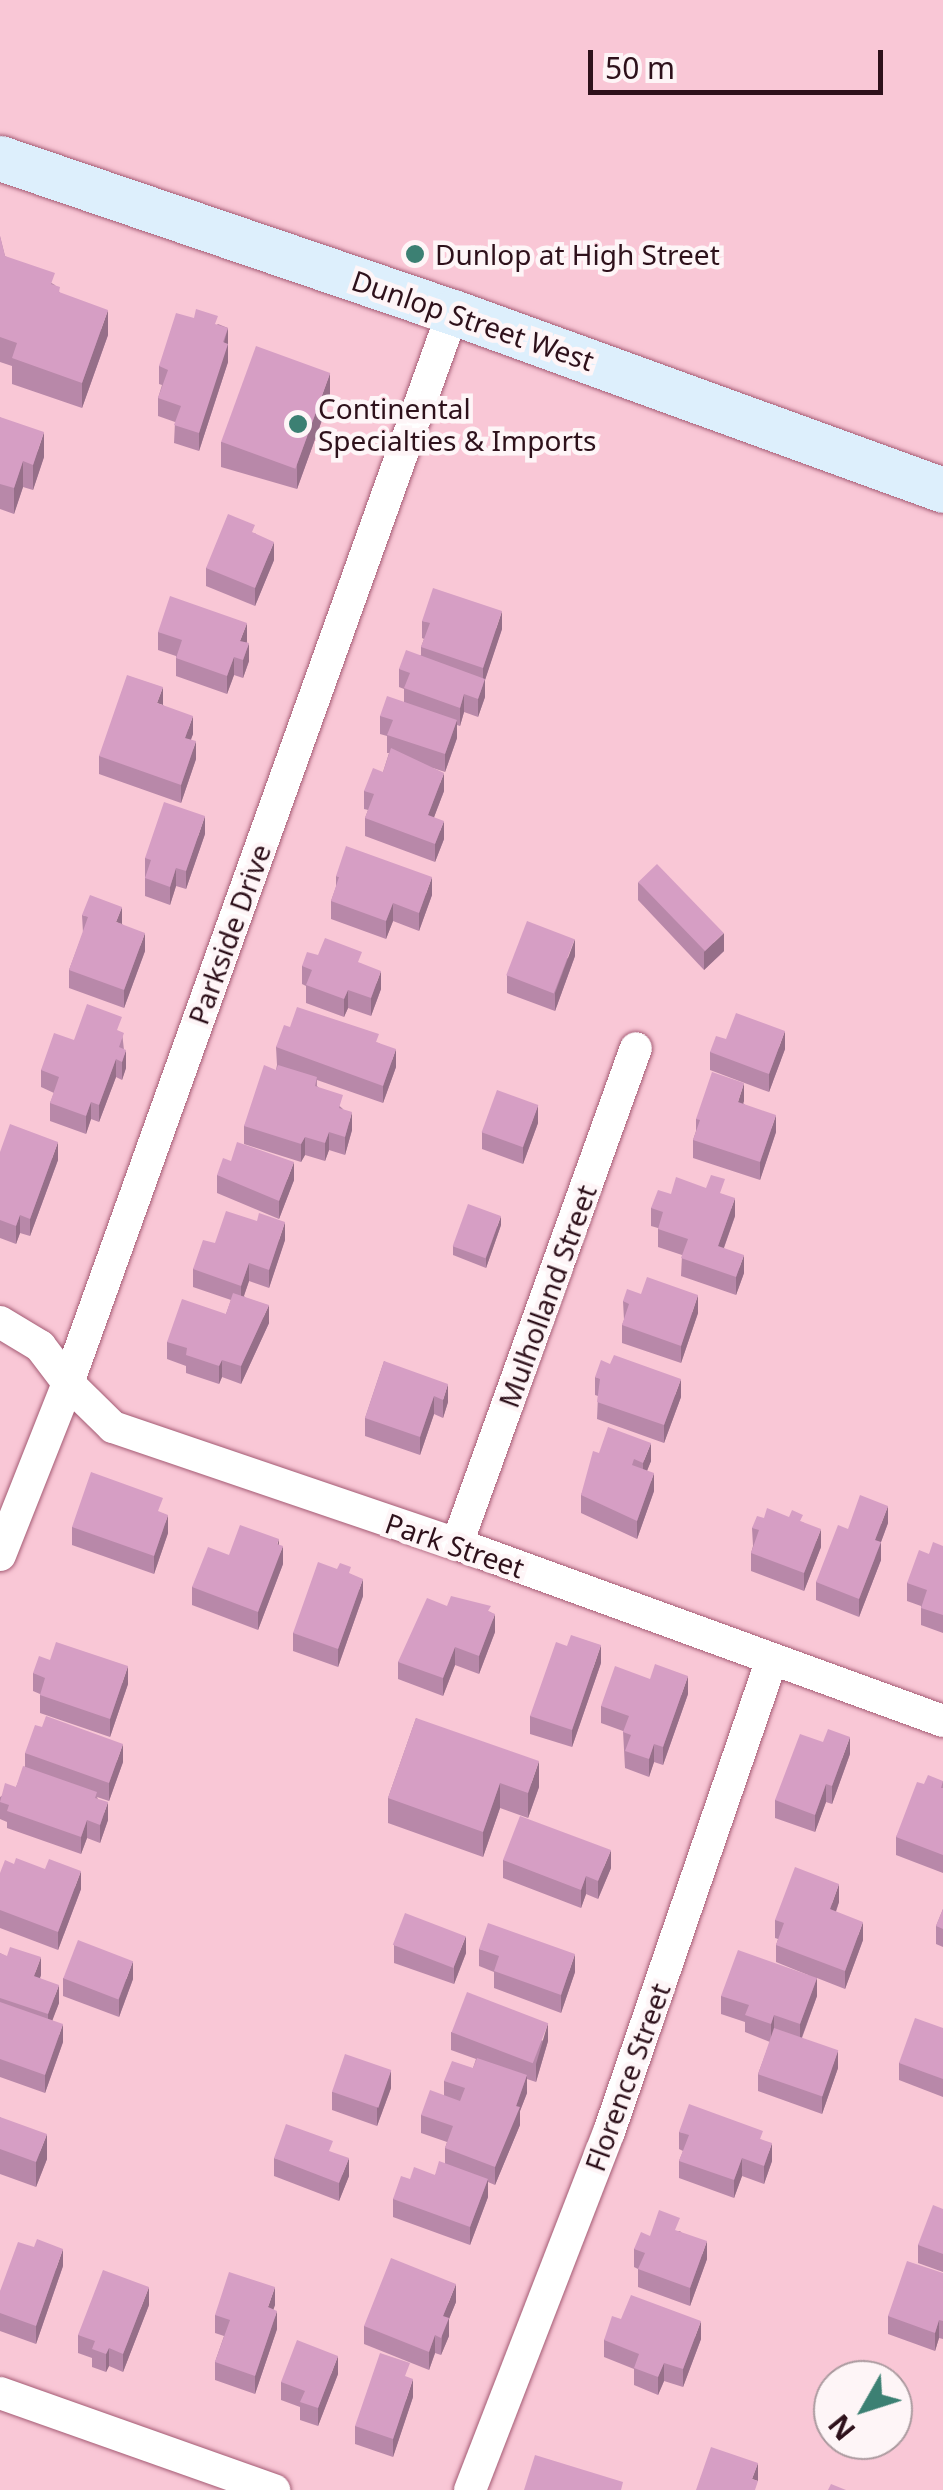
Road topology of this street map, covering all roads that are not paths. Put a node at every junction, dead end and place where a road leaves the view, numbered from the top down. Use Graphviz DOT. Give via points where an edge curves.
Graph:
graph roads {
  1 [pos="0,158"];
  2 [pos="454,312"];
  3 [pos="943,490"];
  4 [pos="636,1048"];
  5 [pos="0,1322"];
  6 [pos="68,1382"];
  7 [pos="457,1544"];
  8 [pos="0,1555"];
  9 [pos="772,1659"];
  10 [pos="943,1721"];
  11 [pos="0,2393"];
  12 [pos="274,2490"];
  13 [pos="470,2490"];
  1 -- 2 [label="main road, Dunlop Street West"];
  2 -- 3 [label="main road, Dunlop Street West"];
  2 -- 6 [label="street, Parkside Drive"];
  4 -- 7 [label="street, Mulholland Street"];
  5 -- 6 [label="street, Park Street" via="40,1346"];
  6 -- 7 [label="street, Park Street" via="113,1427"];
  6 -- 8 [label="street, Parkside Drive"];
  7 -- 9 [label="street, Park Street"];
  9 -- 10 [label="street, Park Street"];
  9 -- 13 [label="street, Florence Street" via="609,2132"];
  11 -- 12 [label="street"];
}
